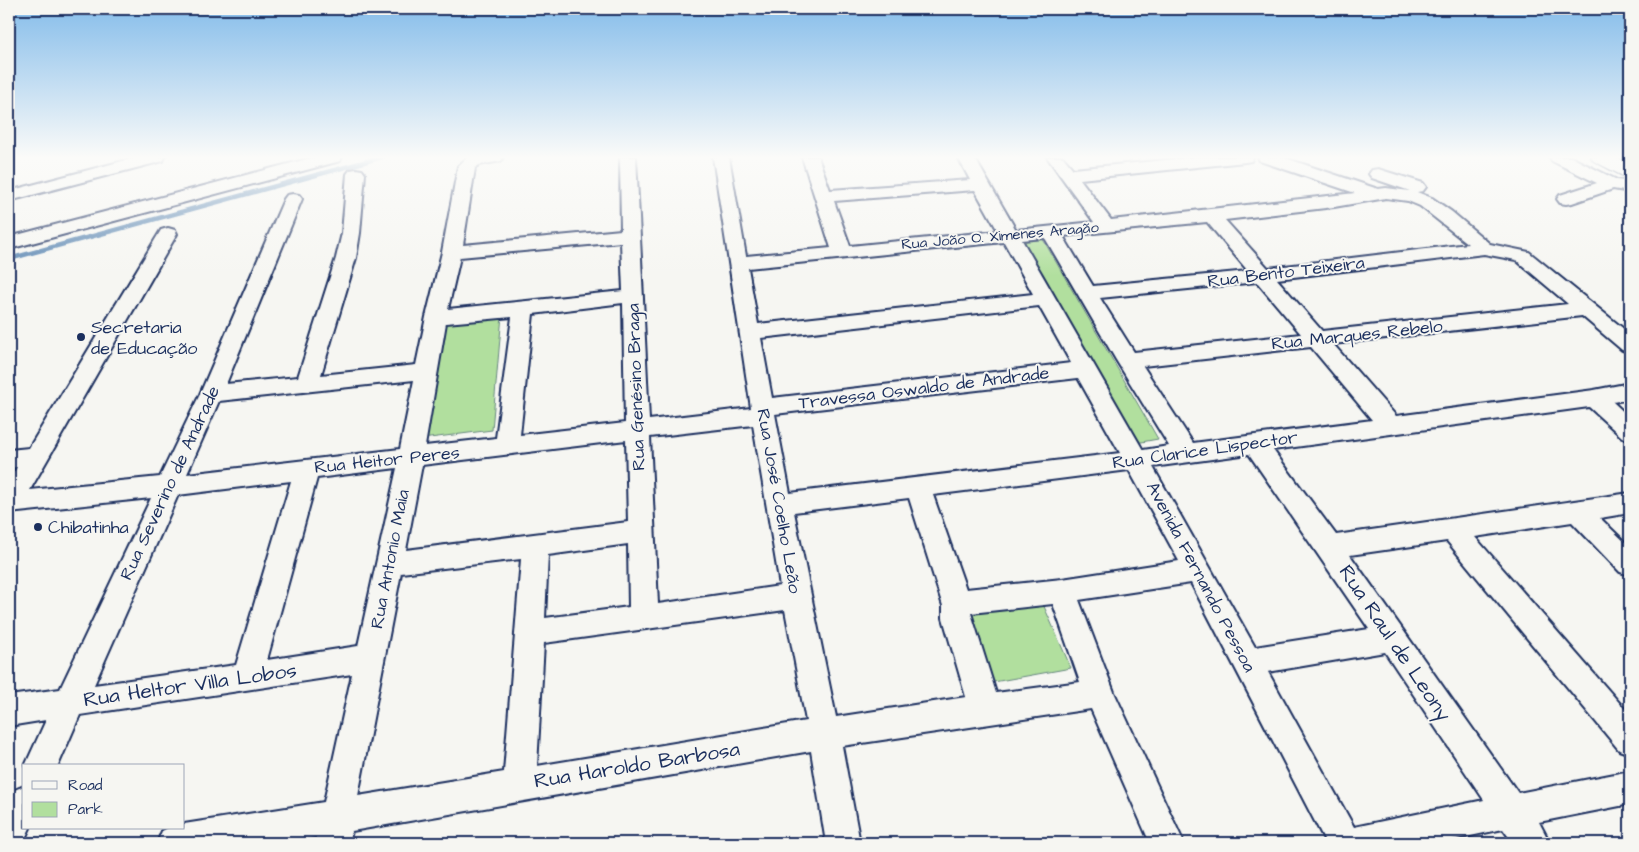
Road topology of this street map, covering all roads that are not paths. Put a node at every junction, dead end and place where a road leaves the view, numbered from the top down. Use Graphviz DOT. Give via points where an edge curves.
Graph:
graph roads {
  1 [pos="823,196"];
  2 [pos="185,197"];
  3 [pos="354,197"];
  4 [pos="462,197"];
  5 [pos="630,197"];
  6 [pos="727,197"];
  7 [pos="988,197"];
  8 [pos="1084,197"];
  9 [pos="1362,197"];
  10 [pos="1411,197"];
  11 [pos="1440,197"];
  12 [pos="1570,197"];
  13 [pos="294,198"];
  14 [pos="1566,198"];
  15 [pos="1212,216"];
  16 [pos="1106,226"];
  17 [pos="1050,231"];
  18 [pos="168,234"];
  19 [pos="631,235"];
  20 [pos="1009,235"];
  21 [pos="9,244"];
  22 [pos="1484,248"];
  23 [pos="842,251"];
  24 [pos="452,252"];
  25 [pos="1522,256"];
  26 [pos="737,262"];
  27 [pos="1263,275"];
  28 [pos="1087,293"];
  29 [pos="632,296"];
  30 [pos="1046,299"];
  31 [pos="523,309"];
  32 [pos="1586,309"];
  33 [pos="436,317"];
  34 [pos="749,332"];
  35 [pos="1317,339"];
  36 [pos="1630,345"];
  37 [pos="1128,360"];
  38 [pos="1087,369"];
  39 [pos="427,370"];
  40 [pos="307,384"];
  41 [pos="1630,391"];
  42 [pos="211,394"];
  43 [pos="1594,398"];
  44 [pos="763,411"];
  45 [pos="1391,426"];
  46 [pos="637,430"];
  47 [pos="1630,431"];
  48 [pos="1255,444"];
  49 [pos="507,447"];
  50 [pos="1186,453"];
  51 [pos="36,456"];
  52 [pos="411,458"];
  53 [pos="9,459"];
  54 [pos="1137,460"];
  55 [pos="307,469"];
  56 [pos="168,486"];
  57 [pos="918,487"];
  58 [pos="9,503"];
  59 [pos="1630,503"];
  60 [pos="780,504"];
  61 [pos="1578,511"];
  62 [pos="1453,530"];
  63 [pos="642,531"];
  64 [pos="535,546"];
  65 [pos="1329,547"];
  66 [pos="389,563"];
  67 [pos="1630,564"];
  68 [pos="1198,570"];
  69 [pos="1062,591"];
  70 [pos="796,596"];
  71 [pos="957,606"];
  72 [pos="644,618"];
  73 [pos="531,632"];
  74 [pos="1392,638"];
  75 [pos="370,658"];
  76 [pos="1246,662"];
  77 [pos="247,678"];
  78 [pos="1100,694"];
  79 [pos="70,702"];
  80 [pos="985,708"];
  81 [pos="9,711"];
  82 [pos="824,734"];
  83 [pos="1630,739"];
  84 [pos="42,764"];
  85 [pos="520,784"];
  86 [pos="1630,788"];
  87 [pos="22,807"];
  88 [pos="1510,811"];
  89 [pos="335,831"];
  90 [pos="9,835"];
  91 [pos="174,843"];
  92 [pos="843,843"];
  93 [pos="1167,843"];
  94 [pos="1344,843"];
  95 [pos="1358,843"];
  96 [pos="1533,843"];
  1 -- 23 [label="street"];
  2 -- 21 [label="street"];
  3 -- 40 [label="street" via="352,233 346,258"];
  4 -- 24 [label="street, Rua Antonio Maia"];
  5 -- 19 [label="street, Rua Genésino Braga"];
  6 -- 26 [label="street, Rua José Coelho Leão"];
  7 -- 20 [label="street, Avenida Fernando Pessoa"];
  8 -- 16 [label="street"];
  9 -- 15 [label="street, Rua João O. Ximenes Aragão"];
  10 -- 22 [label="street, Rua João O. Ximenes Aragão" via="1426,202 1446,216"];
  11 -- 25 [label="street" via="1453,203"];
  12 -- 14 [label="street"];
  13 -- 42 [label="street, Rua Severino de Andrade"];
  15 -- 16 [label="street, Rua João O. Ximenes Aragão"];
  15 -- 27 [label="street"];
  16 -- 17 [label="street, Rua João O. Ximenes Aragão"];
  17 -- 20 [label="street, Rua João O. Ximenes Aragão"];
  17 -- 28 [label="street"];
  18 -- 51 [label="street"];
  19 -- 24 [label="street"];
  19 -- 29 [label="street, Rua Genésino Braga"];
  20 -- 23 [label="street, Rua João O. Ximenes Aragão"];
  20 -- 30 [label="street, Avenida Fernando Pessoa"];
  22 -- 25 [label="street"];
  22 -- 27 [label="street, Rua Bento Teixeira"];
  23 -- 26 [label="street, Rua João O. Ximenes Aragão"];
  24 -- 33 [label="street, Rua Antonio Maia"];
  25 -- 32 [label="street"];
  26 -- 34 [label="street, Rua José Coelho Leão"];
  27 -- 28 [label="street, Rua Bento Teixeira"];
  27 -- 35 [label="street"];
  28 -- 37 [label="street"];
  29 -- 31 [label="street"];
  29 -- 46 [label="street, Rua Genésino Braga"];
  30 -- 34 [label="street"];
  30 -- 38 [label="street, Avenida Fernando Pessoa"];
  31 -- 33 [label="street"];
  31 -- 49 [label="street"];
  32 -- 35 [label="street, Rua Marques Rebelo"];
  32 -- 36 [label="street"];
  33 -- 39 [label="street, Rua Antonio Maia"];
  34 -- 44 [label="street, Rua José Coelho Leão"];
  35 -- 37 [label="street, Rua Marques Rebelo"];
  35 -- 45 [label="street"];
  37 -- 50 [label="street"];
  38 -- 44 [label="street, Travessa Oswaldo de Andrade"];
  38 -- 54 [label="street, Avenida Fernando Pessoa"];
  39 -- 40 [label="street"];
  39 -- 52 [label="street, Rua Antonio Maia"];
  40 -- 42 [label="street"];
  41 -- 43 [label="street, Rua Clarice Lispector"];
  42 -- 56 [label="street, Rua Severino de Andrade"];
  43 -- 45 [label="street, Rua Clarice Lispector"];
  43 -- 47 [label="street"];
  44 -- 46 [label="street, Rua Heitor Peres"];
  44 -- 60 [label="street, Rua José Coelho Leão"];
  45 -- 48 [label="street, Rua Clarice Lispector"];
  46 -- 49 [label="street, Rua Heitor Peres"];
  46 -- 63 [label="street, Rua Genésino Braga"];
  48 -- 50 [label="street, Rua Clarice Lispector"];
  48 -- 65 [label="street, Rua Raul de Leony"];
  49 -- 52 [label="street, Rua Heitor Peres"];
  50 -- 54 [label="street, Rua Clarice Lispector"];
  51 -- 53 [label="street"];
  51 -- 58 [label="street"];
  52 -- 55 [label="street, Rua Heitor Peres"];
  52 -- 66 [label="street, Rua Antonio Maia"];
  54 -- 57 [label="street, Rua Clarice Lispector"];
  54 -- 68 [label="street, Avenida Fernando Pessoa"];
  55 -- 56 [label="street, Rua Heitor Peres"];
  55 -- 77 [label="street"];
  56 -- 58 [label="street, Rua Heitor Peres"];
  56 -- 79 [label="street, Rua Severino de Andrade"];
  57 -- 60 [label="street, Rua Clarice Lispector"];
  57 -- 71 [label="street"];
  59 -- 61 [label="street"];
  60 -- 70 [label="street, Rua José Coelho Leão"];
  61 -- 62 [label="street"];
  61 -- 67 [label="street"];
  62 -- 65 [label="street"];
  62 -- 83 [label="street"];
  63 -- 64 [label="street"];
  63 -- 72 [label="street, Rua Genésino Braga"];
  64 -- 66 [label="street"];
  64 -- 73 [label="street"];
  65 -- 74 [label="street, Rua Raul de Leony"];
  66 -- 75 [label="street, Rua Antonio Maia"];
  68 -- 69 [label="street"];
  68 -- 76 [label="street, Avenida Fernando Pessoa"];
  69 -- 71 [label="street" via="967,601"];
  69 -- 78 [label="street"];
  70 -- 72 [label="street"];
  70 -- 82 [label="street, Rua José Coelho Leão"];
  71 -- 80 [label="street" via="957,618"];
  72 -- 73 [label="street"];
  73 -- 85 [label="street"];
  74 -- 76 [label="street"];
  74 -- 88 [label="street, Rua Raul de Leony"];
  75 -- 77 [label="street, Rua Heltor Villa Lobos"];
  75 -- 89 [label="street, Rua Antonio Maia"];
  76 -- 94 [label="street, Avenida Fernando Pessoa"];
  77 -- 79 [label="street, Rua Heltor Villa Lobos"];
  78 -- 80 [label="street, Rua Haroldo Barbosa"];
  78 -- 93 [label="street"];
  79 -- 81 [label="street, Rua Heltor Villa Lobos"];
  79 -- 84 [label="street, Rua Severino de Andrade"];
  80 -- 82 [label="street, Rua Haroldo Barbosa"];
  82 -- 85 [label="street, Rua Haroldo Barbosa"];
  82 -- 92 [label="street, Rua José Coelho Leão"];
  85 -- 89 [label="street, Rua Haroldo Barbosa"];
  86 -- 88 [label="street"];
  87 -- 90 [label="street"];
  88 -- 95 [label="street"];
  88 -- 96 [label="street, Rua Raul de Leony"];
  89 -- 91 [label="street, Rua Haroldo Barbosa"];
}
